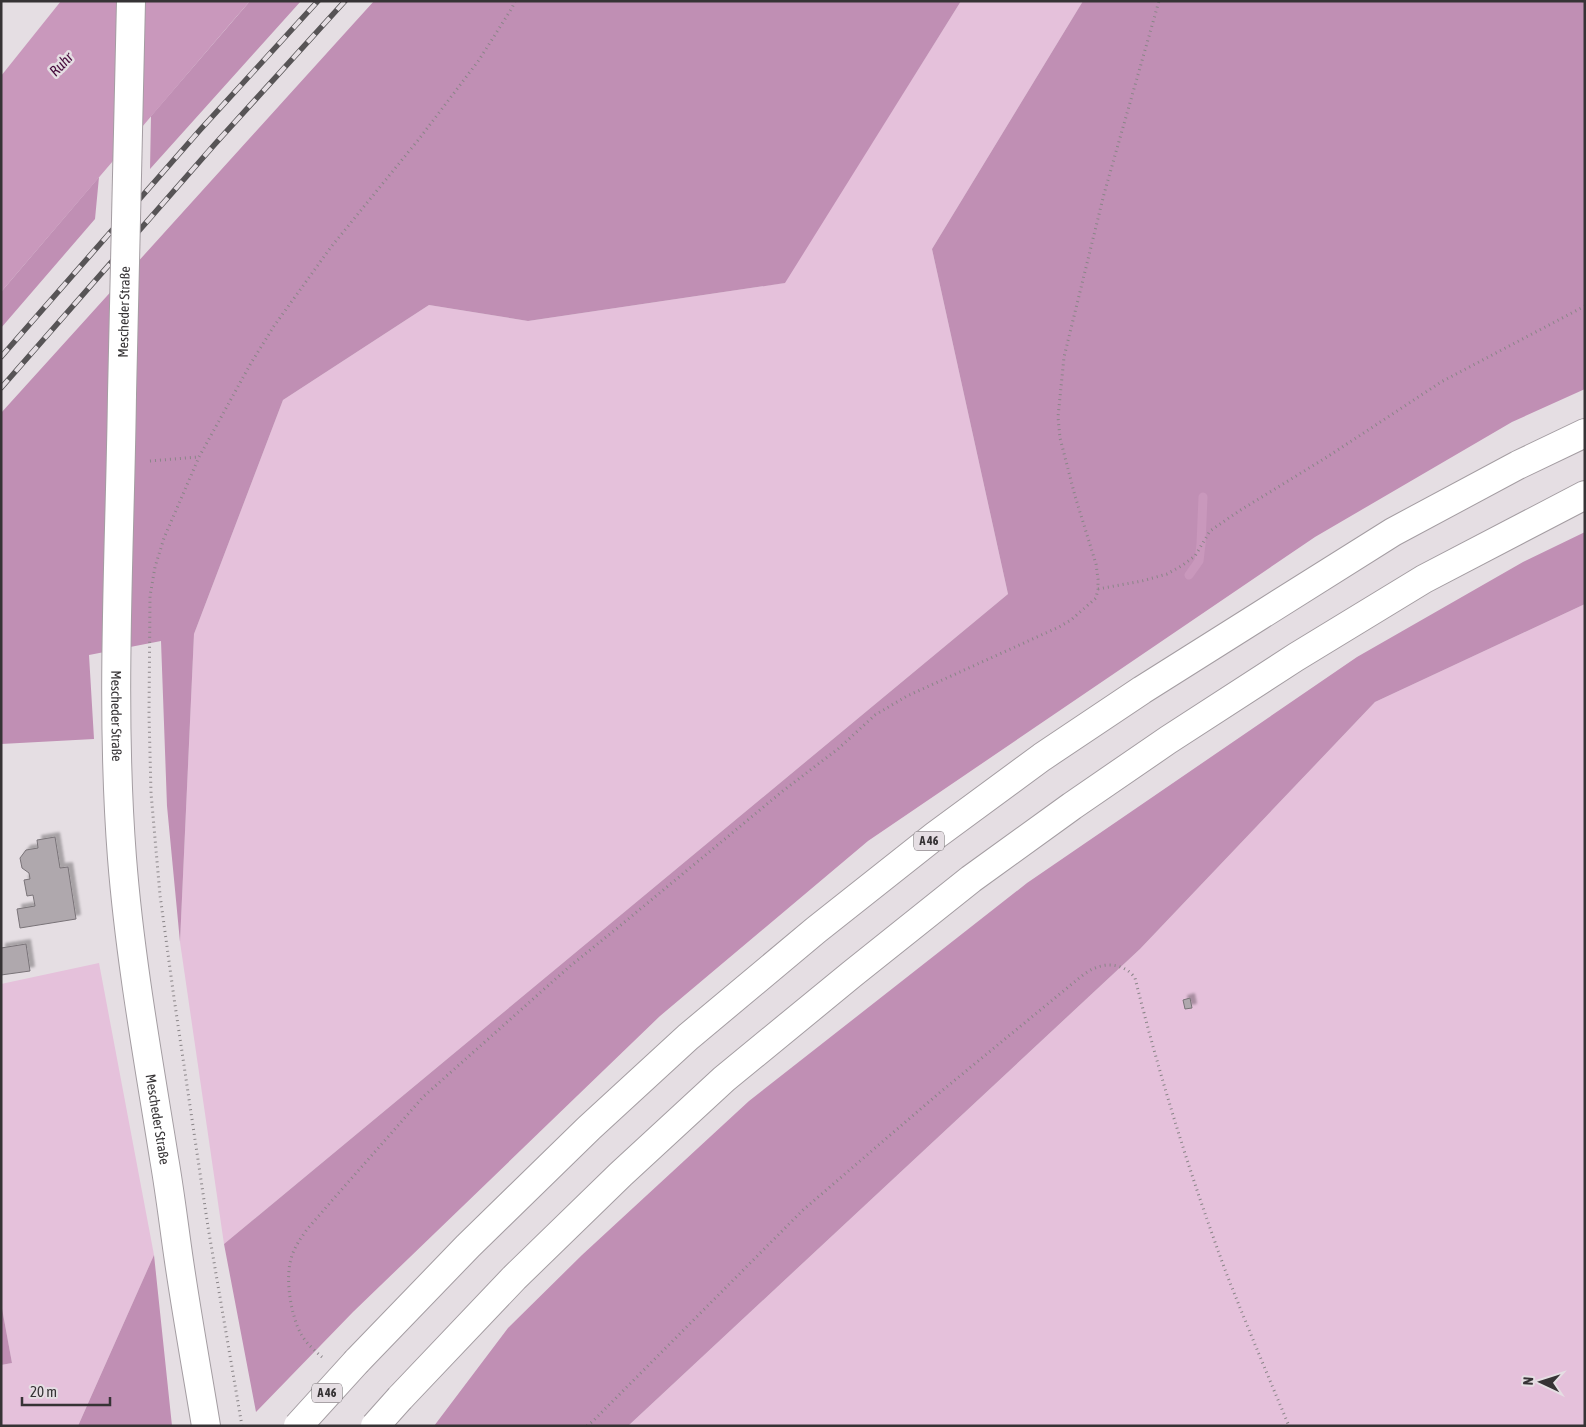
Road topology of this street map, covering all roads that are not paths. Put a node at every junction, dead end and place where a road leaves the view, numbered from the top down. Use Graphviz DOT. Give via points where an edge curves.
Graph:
graph roads {
  1 [pos="131,1"];
  2 [pos="1585,433"];
  3 [pos="1585,495"];
  4 [pos="206,1426"];
  5 [pos="298,1426"];
  6 [pos="375,1426"];
  1 -- 4 [label="main road, Mescheder Straße, bridge" via="116,666 122,858 138,996"];
  2 -- 5 [label="main road, A 46, bridge" via="1394,532 1277,604 1042,757 936,836 816,930 688,1037 589,1128 482,1232"];
  3 -- 6 [label="main road, bridge" via="1424,579 1296,657 1072,806 971,879 724,1079 514,1278"];
}
